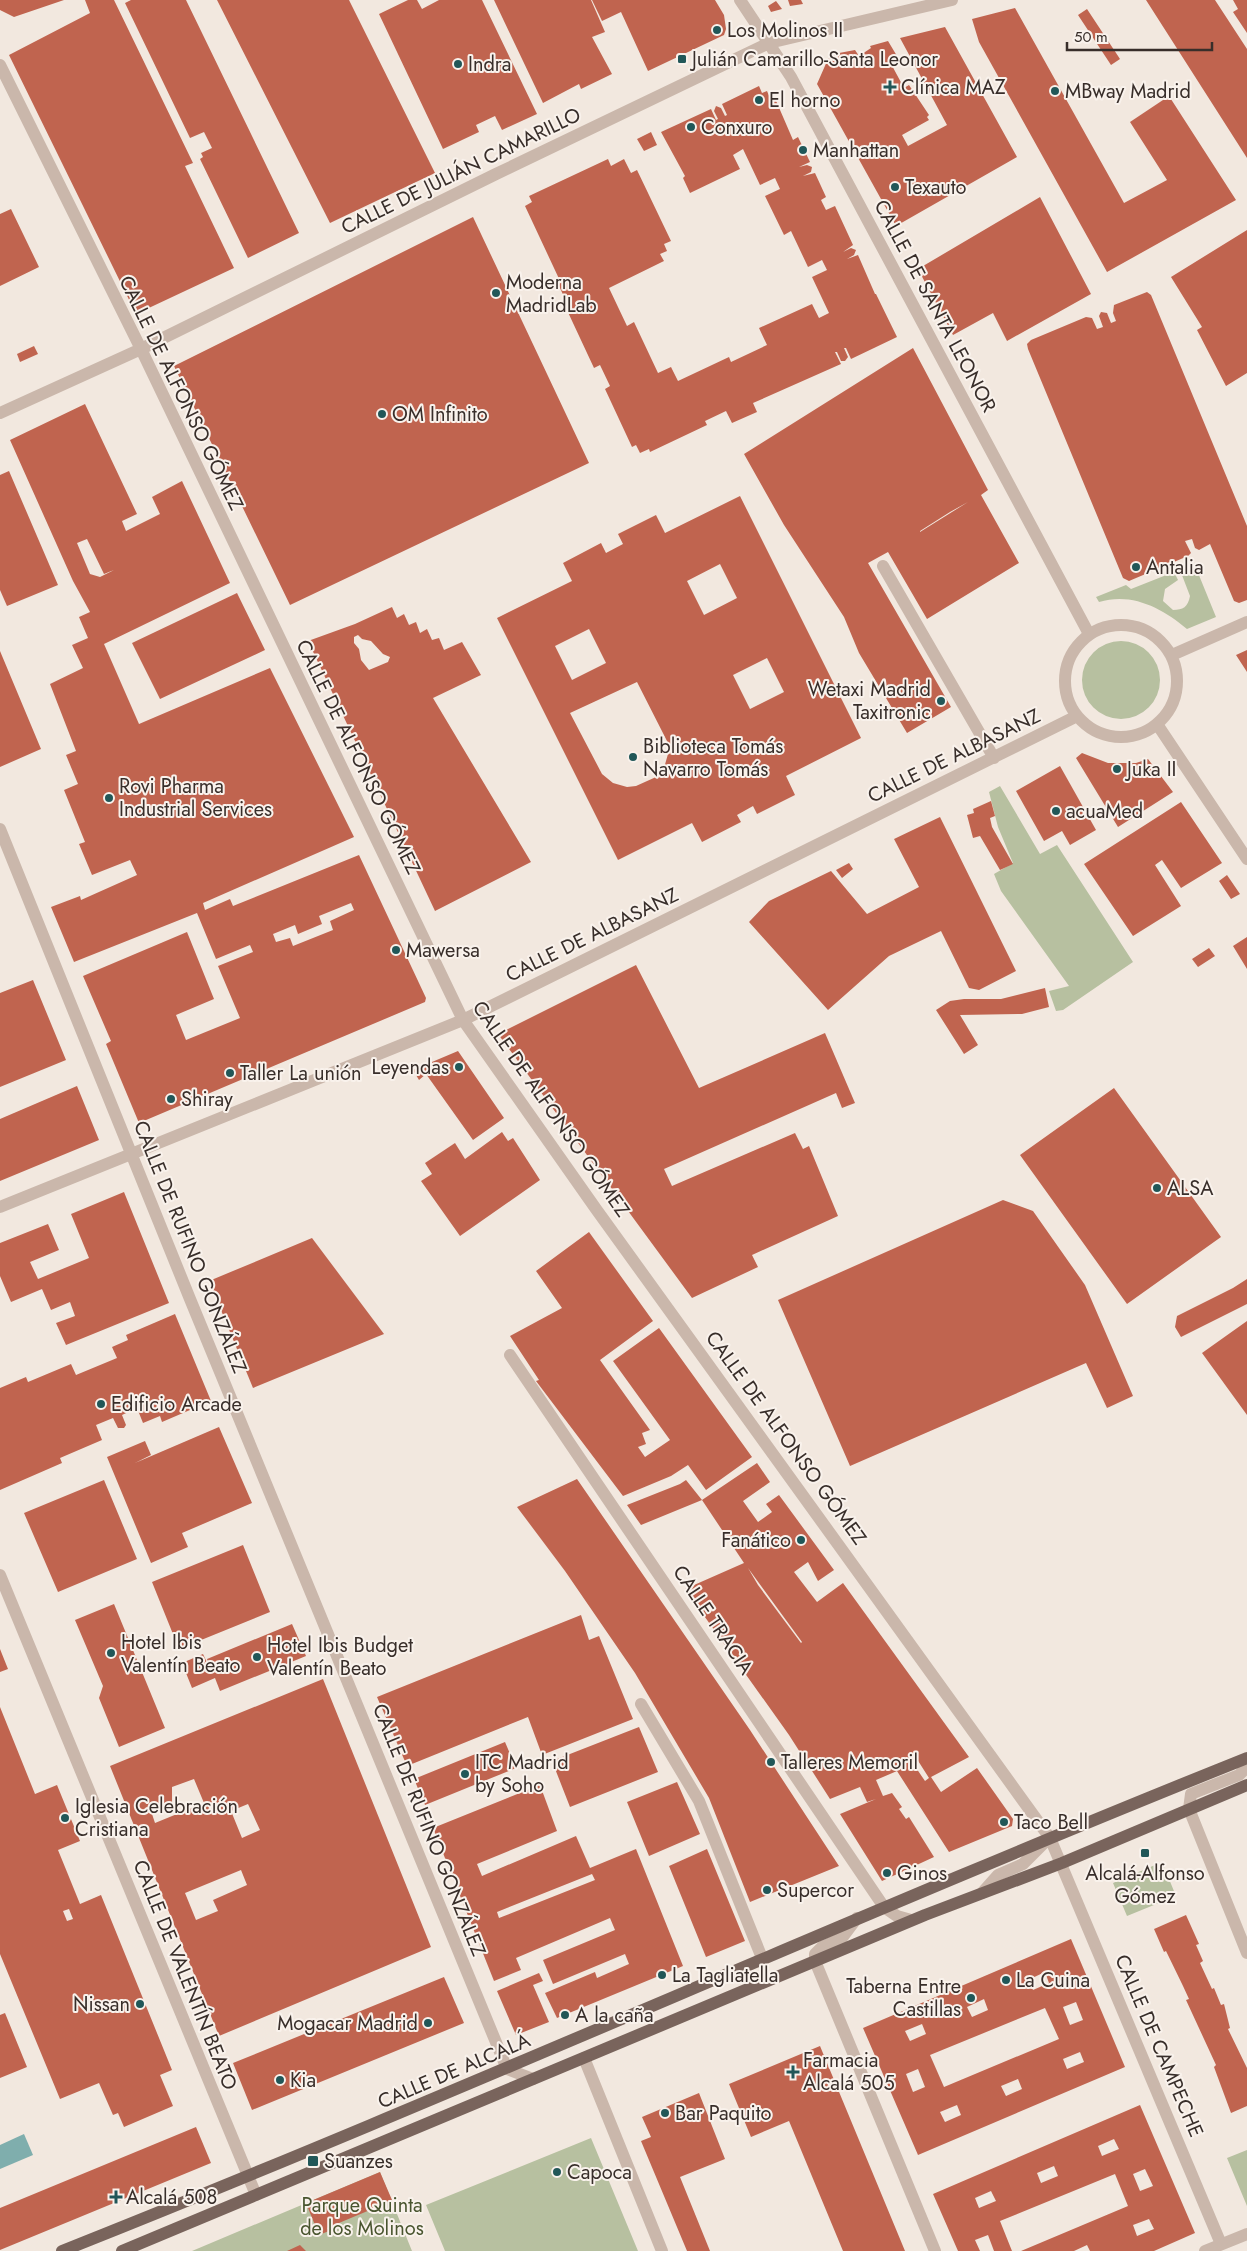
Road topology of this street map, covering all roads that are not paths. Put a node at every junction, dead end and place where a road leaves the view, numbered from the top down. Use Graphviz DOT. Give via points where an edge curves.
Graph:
graph roads {
  1 [pos="740,0"];
  2 [pos="952,0"];
  3 [pos="769,43"];
  4 [pos="0,66"];
  5 [pos="141,349"];
  6 [pos="0,413"];
  7 [pos="883,566"];
  8 [pos="1247,622"];
  9 [pos="1089,634"];
  10 [pos="1172,655"];
  11 [pos="1077,716"];
  12 [pos="1158,724"];
  13 [pos="994,758"];
  14 [pos="0,829"];
  15 [pos="1247,859"];
  16 [pos="463,1020"];
  17 [pos="132,1154"];
  18 [pos="0,1207"];
  19 [pos="510,1355"];
  20 [pos="0,1575"];
  21 [pos="641,1704"];
  22 [pos="1247,1758"];
  23 [pos="1247,1766"];
  24 [pos="1247,1785"];
  25 [pos="1189,1809"];
  26 [pos="1050,1838"];
  27 [pos="1062,1863"];
  28 [pos="982,1893"];
  29 [pos="884,1907"];
  30 [pos="857,1918"];
  31 [pos="911,1920"];
  32 [pos="1247,1953"];
  33 [pos="762,1958"];
  34 [pos="815,1961"];
  35 [pos="552,2050"];
  36 [pos="584,2058"];
  37 [pos="507,2068"];
  38 [pos="534,2079"];
  39 [pos="248,2177"];
  40 [pos="256,2195"];
  41 [pos="1247,2234"];
  42 [pos="1221,2244"];
  43 [pos="62,2251"];
  44 [pos="122,2251"];
  45 [pos="662,2251"];
  46 [pos="934,2251"];
  47 [pos="1205,2251"];
  1 -- 3 [label="street, CALLE DE SANTA LEONOR"];
  2 -- 3 [label="street, CALLE DE JULIÁN CAMARILLO"];
  3 -- 5 [label="street, CALLE DE JULIÁN CAMARILLO"];
  3 -- 9 [label="street, CALLE DE SANTA LEONOR" via="796,86"];
  4 -- 5 [label="street, CALLE DE ALFONSO GÓMEZ"];
  5 -- 6 [label="street, CALLE DE JULIÁN CAMARILLO"];
  5 -- 16 [label="street, CALLE DE ALFONSO GÓMEZ"];
  7 -- 13 [label="street"];
  8 -- 10 [label="street"];
  9 -- 10 [label="street" via="1107,626 1126,624 1145,629"];
  9 -- 11 [label="street" via="1067,663 1064,681 1068,700"];
  10 -- 12 [label="street" via="1178,673 1177,692 1170,710"];
  11 -- 12 [label="street" via="1090,728 1106,735 1124,737 1142,733"];
  11 -- 13 [label="street, CALLE DE ALBASANZ"];
  12 -- 15 [label="street"];
  13 -- 16 [label="street, CALLE DE ALBASANZ"];
  14 -- 17 [label="street, CALLE DE RUFINO GONZÁLEZ"];
  16 -- 17 [label="street, CALLE DE ALBASANZ"];
  16 -- 26 [label="street, CALLE DE ALFONSO GÓMEZ"];
  17 -- 18 [label="street, CALLE DE ALBASANZ"];
  17 -- 37 [label="street, CALLE DE RUFINO GONZÁLEZ"];
  19 -- 29 [label="street, CALLE TRACIA"];
  20 -- 39 [label="street, CALLE DE VALENTÍN BEATO"];
  21 -- 33 [label="street" via="699,1801"];
  22 -- 26 [label="main road, CALLE DE ALCALÁ"];
  23 -- 25 [label="street" via="1239,1775 1191,1794"];
  24 -- 25 [label="main road, CALLE DE ALCALÁ"];
  25 -- 27 [label="main road, CALLE DE ALCALÁ"];
  25 -- 32 [label="street"];
  26 -- 27 [label="street"];
  26 -- 28 [label="street, CALLE DE ALCALÁ" via="1023,1864 998,1875"];
  26 -- 29 [label="main road, CALLE DE ALCALÁ"];
  27 -- 28 [label="main road, CALLE DE ALCALÁ"];
  27 -- 42 [label="street, CALLE DE CAMPECHE"];
  28 -- 31 [label="main road, CALLE DE ALCALÁ"];
  29 -- 30 [label="main road, CALLE DE ALCALÁ"];
  29 -- 31 [label="street"];
  30 -- 33 [label="main road, CALLE DE ALCALÁ"];
  30 -- 34 [label="street, CALLE DE ALCALÁ" via="842,1938 815,1954"];
  31 -- 34 [label="main road, CALLE DE ALCALÁ"];
  33 -- 35 [label="main road, CALLE DE ALCALÁ"];
  34 -- 36 [label="main road, CALLE DE ALCALÁ"];
  34 -- 46 [label="street"];
  35 -- 36 [label="main road"];
  35 -- 37 [label="main road, CALLE DE ALCALÁ"];
  36 -- 38 [label="main road, CALLE DE ALCALÁ"];
  36 -- 45 [label="street"];
  37 -- 38 [label="street"];
  37 -- 39 [label="main road, CALLE DE ALCALÁ"];
  38 -- 40 [label="main road, CALLE DE ALCALÁ"];
  39 -- 40 [label="street, CALLE DE VALENTÍN BEATO"];
  39 -- 43 [label="main road, CALLE DE ALCALÁ"];
  40 -- 44 [label="main road, CALLE DE ALCALÁ"];
  41 -- 42 [label="street"];
  42 -- 47 [label="street"];
}
